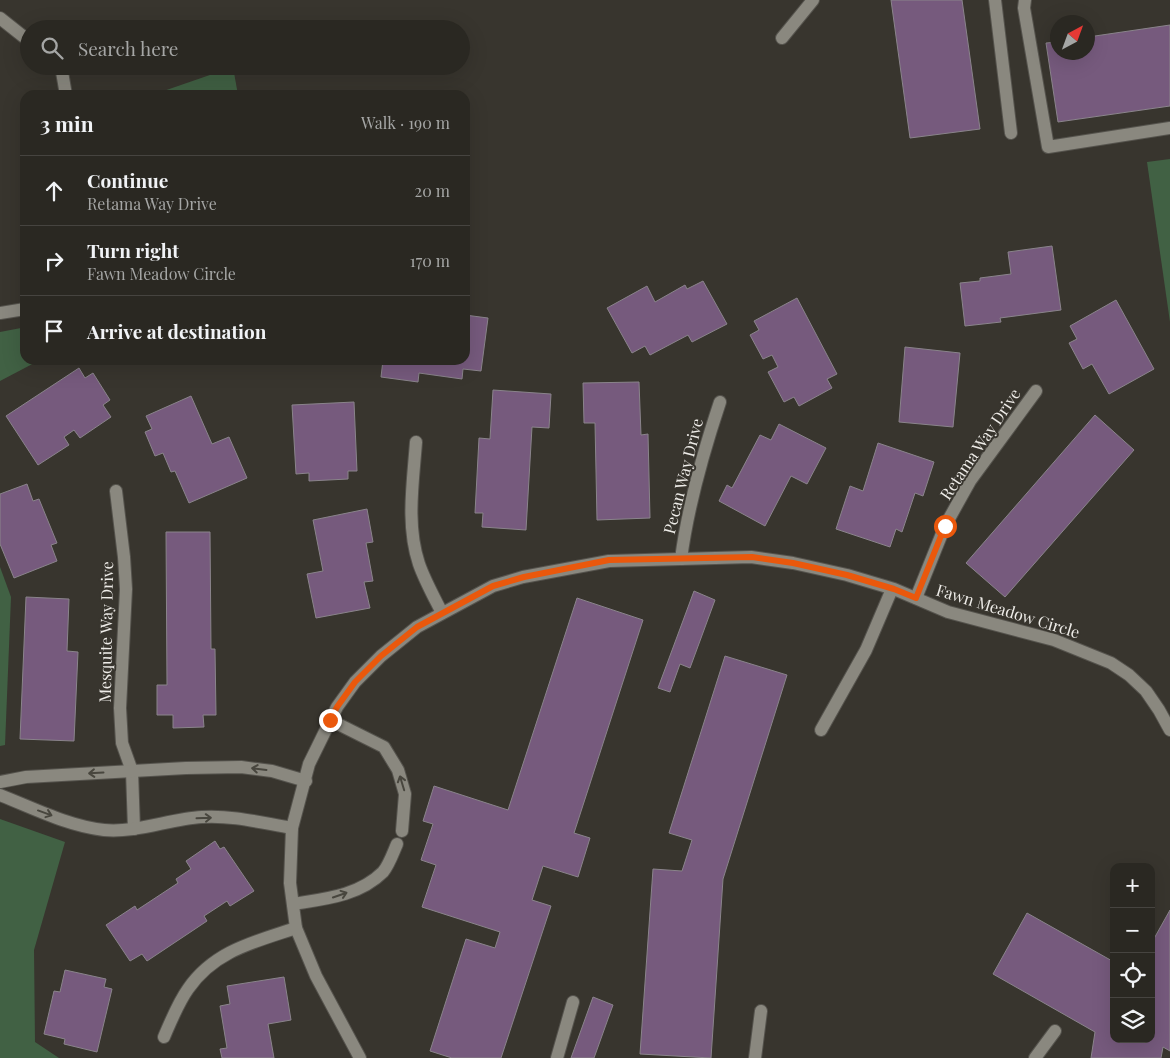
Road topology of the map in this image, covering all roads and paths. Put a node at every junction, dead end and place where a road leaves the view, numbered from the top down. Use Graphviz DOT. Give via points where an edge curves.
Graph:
graph roads {
  1 [pos="814,0"];
  2 [pos="995,0"];
  3 [pos="1025,0"];
  4 [pos="0,18"];
  5 [pos="20,34"];
  6 [pos="782,38"];
  7 [pos="63,75"];
  8 [pos="65,90"];
  9 [pos="1170,128"];
  10 [pos="1011,133"];
  11 [pos="20,310"];
  12 [pos="0,313"];
  13 [pos="1036,391"];
  14 [pos="720,402"];
  15 [pos="416,442"];
  16 [pos="116,491"];
  17 [pos="680,559"];
  18 [pos="892,589"];
  19 [pos="916,598"];
  20 [pos="442,613"];
  21 [pos="330,720"];
  22 [pos="821,730"];
  23 [pos="1170,730"];
  24 [pos="132,771"];
  25 [pos="306,781"];
  26 [pos="0,782"];
  27 [pos="0,795"];
  28 [pos="292,828"];
  29 [pos="134,829"];
  30 [pos="402,831"];
  31 [pos="397,844"];
  32 [pos="293,904"];
  33 [pos="296,928"];
  34 [pos="573,1002"];
  35 [pos="761,1011"];
  36 [pos="1055,1031"];
  37 [pos="164,1037"];
  38 [pos="360,1058"];
  39 [pos="557,1058"];
  40 [pos="755,1058"];
  41 [pos="1035,1058"];
  1 -- 6 [label="street"];
  2 -- 10 [label="street"];
  3 -- 9 [label="street" via="1048,146"];
  4 -- 5 [label="street"];
  7 -- 8 [label="street"];
  11 -- 12 [label="street"];
  13 -- 19 [label="street, Retama Way Drive" via="970,481 945,526"];
  14 -- 17 [label="street, Pecan Way Drive" via="685,524"];
  15 -- 20 [label="street" via="411,504 413,540 419,564"];
  16 -- 24 [label="street, Mesquite Way Drive" via="126,589 120,717 122,744"];
  17 -- 18 [label="street, Fawn Meadow Circle" via="752,557 847,575"];
  17 -- 20 [label="street, Fawn Meadow Circle" via="609,560 524,577 493,586"];
  18 -- 19 [label="street, Fawn Meadow Circle"];
  18 -- 22 [label="street" via="866,650"];
  19 -- 23 [label="street, Fawn Meadow Circle" via="948,612 1054,640 1111,663 1146,691"];
  20 -- 21 [label="street, Fawn Meadow Circle" via="417,627 381,656 355,682"];
  21 -- 25 [label="street, Fawn Meadow Circle" via="309,764"];
  30 -- 21 [label="street, one-way" via="405,794 398,770 384,748"];
  25 -- 24 [label="street, one-way" via="272,771 241,767"];
  24 -- 26 [label="street, one-way" via="26,777"];
  24 -- 29 [label="street"];
  25 -- 28 [label="street, Fawn Meadow Circle"];
  27 -- 29 [label="street, one-way" via="86,827"];
  29 -- 28 [label="street, one-way" via="201,817 239,818"];
  28 -- 32 [label="street, Fawn Meadow Circle" via="290,883"];
  32 -- 31 [label="street, one-way" via="339,897 367,884 384,871"];
  32 -- 33 [label="street, Fawn Meadow Circle"];
  33 -- 37 [label="street" via="236,948 206,966 187,990"];
  33 -- 38 [label="street, Fawn Meadow Circle" via="316,976"];
  34 -- 39 [label="street"];
  35 -- 40 [label="street"];
  36 -- 41 [label="street"];
}
